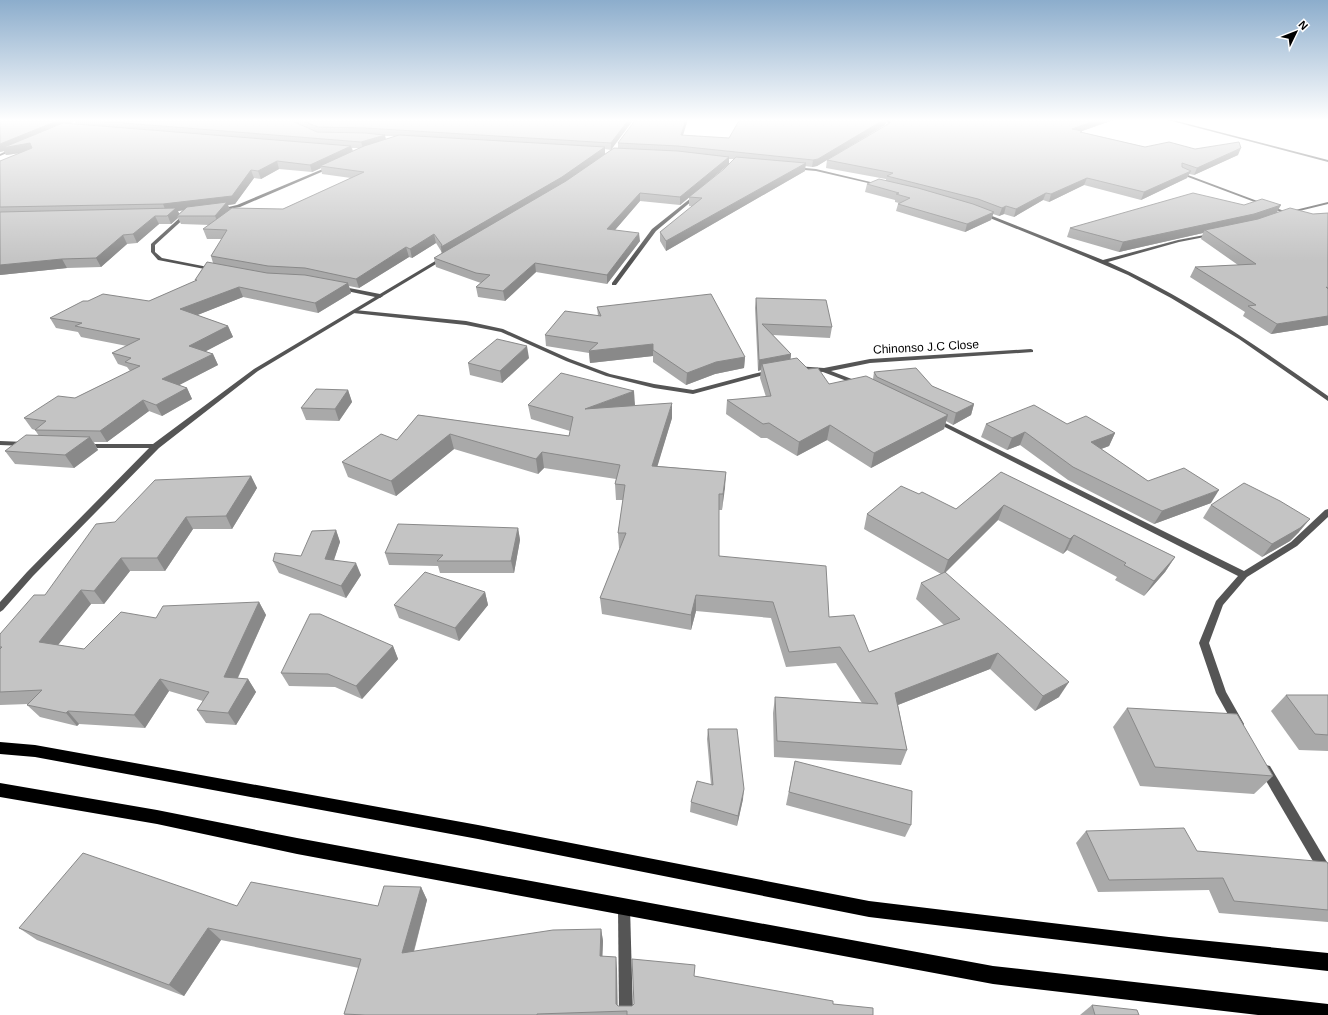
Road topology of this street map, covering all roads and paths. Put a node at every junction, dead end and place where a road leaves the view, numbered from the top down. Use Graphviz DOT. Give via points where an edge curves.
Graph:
graph roads {
  1 [pos="332,166"];
  2 [pos="822,166"];
  3 [pos="786,167"];
  4 [pos="816,170"];
  5 [pos="1181,173"];
  6 [pos="888,186"];
  7 [pos="703,190"];
  8 [pos="1328,203"];
  9 [pos="213,210"];
  10 [pos="980,212"];
  11 [pos="1288,213"];
  12 [pos="181,214"];
  13 [pos="1280,215"];
  14 [pos="1222,232"];
  15 [pos="452,254"];
  16 [pos="1103,262"];
  17 [pos="221,271"];
  18 [pos="614,284"];
  19 [pos="330,286"];
  20 [pos="380,296"];
  21 [pos="355,312"];
  22 [pos="1031,351"];
  23 [pos="791,368"];
  24 [pos="824,370"];
  25 [pos="776,371"];
  26 [pos="863,386"];
  27 [pos="1328,399"];
  28 [pos="928,417"];
  29 [pos="0,442"];
  30 [pos="31,444"];
  31 [pos="77,446"];
  32 [pos="156,446"];
  33 [pos="1328,512"];
  34 [pos="1244,575"];
  35 [pos="0,608"];
  36 [pos="1245,734"];
  37 [pos="0,748"];
  38 [pos="1261,761"];
  39 [pos="0,790"];
  40 [pos="1328,876"];
  41 [pos="624,908"];
  42 [pos="1328,962"];
  43 [pos="1328,1013"];
  44 [pos="626,1015"];
  1 -- 9 [label="street" via="238,206"];
  2 -- 4 [label="street"];
  3 -- 4 [label="street"];
  4 -- 6 [label="street"];
  5 -- 11 [label="street"];
  7 -- 18 [label="street" via="654,230"];
  8 -- 11 [label="street"];
  10 -- 16 [label="street"];
  11 -- 13 [label="street"];
  12 -- 17 [label="street" via="188,213 153,245 153,252 160,259"];
  14 -- 16 [label="street" via="1178,241"];
  15 -- 20 [label="street"];
  16 -- 27 [label="street" via="1150,284 1210,319"];
  19 -- 20 [label="street"];
  20 -- 21 [label="street"];
  21 -- 25 [label="street" via="466,323 503,331 608,375 693,392 755,374"];
  21 -- 32 [label="street" via="256,370"];
  22 -- 24 [label="street, Chinonso J.C Close" via="870,361"];
  23 -- 24 [label="street"];
  24 -- 26 [label="street"];
  28 -- 34 [label="street"];
  29 -- 30 [label="street"];
  31 -- 32 [label="street"];
  32 -- 35 [label="street"];
  33 -- 34 [label="street" via="1294,544"];
  34 -- 36 [label="street" via="1219,603 1204,643 1222,693"];
  37 -- 42 [label="main road" via="36,751 470,831 869,909"];
  38 -- 40 [label="street"];
  39 -- 41 [label="main road" via="157,817"];
  41 -- 43 [label="main road" via="993,975"];
  41 -- 44 [label="street"];
}
